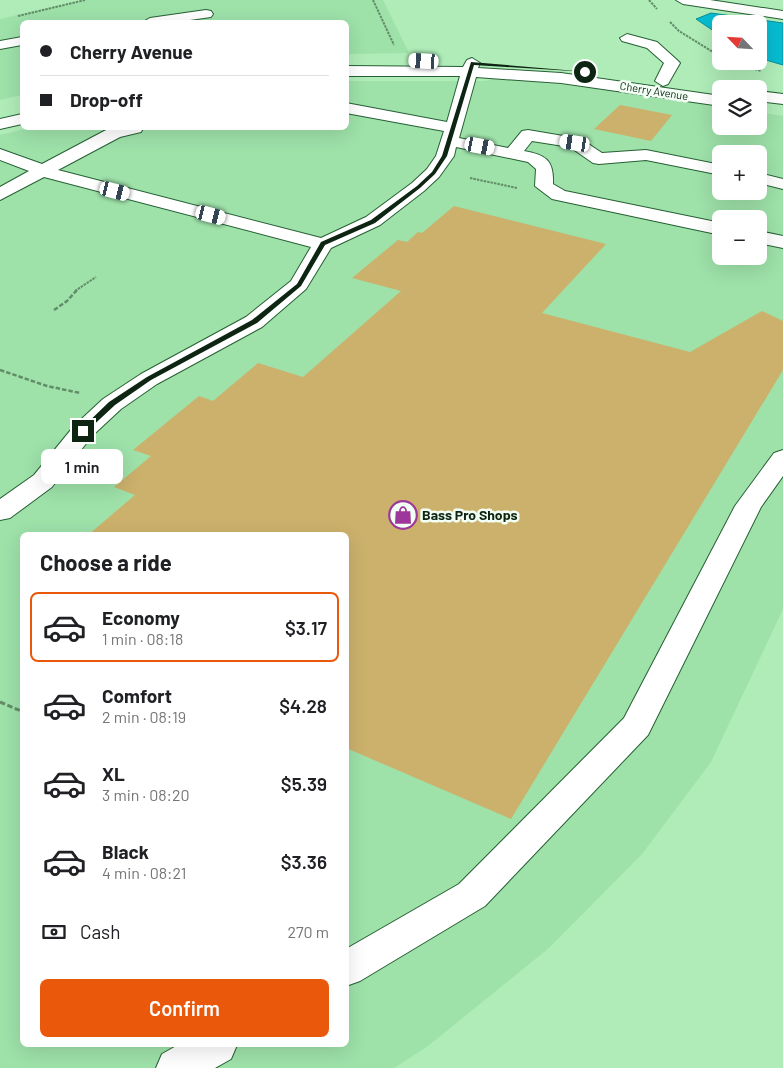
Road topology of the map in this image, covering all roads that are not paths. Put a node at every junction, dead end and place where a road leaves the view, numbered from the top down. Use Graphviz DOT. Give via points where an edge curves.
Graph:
graph roads {
  1 [pos="683,0"];
  2 [pos="206,14"];
  3 [pos="783,15"];
  4 [pos="164,20"];
  5 [pos="627,38"];
  6 [pos="20,41"];
  7 [pos="0,45"];
  8 [pos="349,61"];
  9 [pos="472,68"];
  10 [pos="349,72"];
  11 [pos="663,80"];
  12 [pos="712,88"];
  13 [pos="767,97"];
  14 [pos="783,99"];
  15 [pos="712,100"];
  16 [pos="20,104"];
  17 [pos="767,108"];
  18 [pos="0,109"];
  19 [pos="349,109"];
  20 [pos="783,111"];
  21 [pos="20,119"];
  22 [pos="0,124"];
  23 [pos="124,130"];
  24 [pos="452,134"];
  25 [pos="513,153"];
  26 [pos="0,154"];
  27 [pos="712,168"];
  28 [pos="43,172"];
  29 [pos="767,180"];
  30 [pos="783,184"];
  31 [pos="0,194"];
  32 [pos="712,227"];
  33 [pos="767,239"];
  34 [pos="783,242"];
  35 [pos="323,244"];
  36 [pos="783,458"];
  37 [pos="0,512"];
  38 [pos="349,967"];
  39 [pos="213,1047"];
  40 [pos="177,1068"];
  1 -- 3 [label="street"];
  2 -- 4 [label="street"];
  5 -- 11 [label="street" via="653,44 664,53 672,63"];
  6 -- 7 [label="street"];
  8 -- 9 [label="street, Cherry Avenue"];
  9 -- 10 [label="street, Cherry Avenue"];
  9 -- 11 [label="street, Cherry Avenue"];
  9 -- 15 [label="street, Cherry Avenue"];
  9 -- 24 [label="street"];
  11 -- 12 [label="street, Cherry Avenue"];
  13 -- 14 [label="street"];
  16 -- 18 [label="street"];
  17 -- 20 [label="street"];
  19 -- 24 [label="street"];
  21 -- 22 [label="street"];
  23 -- 28 [label="street" via="114,132"];
  24 -- 25 [label="street"];
  24 -- 35 [label="street" via="445,156 434,173 418,187 373,221"];
  25 -- 27 [label="street" via="528,135 575,143 599,159 646,155"];
  25 -- 32 [label="street" via="534,158 545,168 544,186 559,195"];
  26 -- 28 [label="street"];
  28 -- 31 [label="street"];
  28 -- 35 [label="street"];
  29 -- 30 [label="street"];
  33 -- 34 [label="street"];
  35 -- 37 [label="street" via="299,285 254,322 149,379 112,404 83,431 43,481"];
  36 -- 38 [label="street" via="748,506 636,726 472,895"];
  39 -- 40 [label="street"];
}
